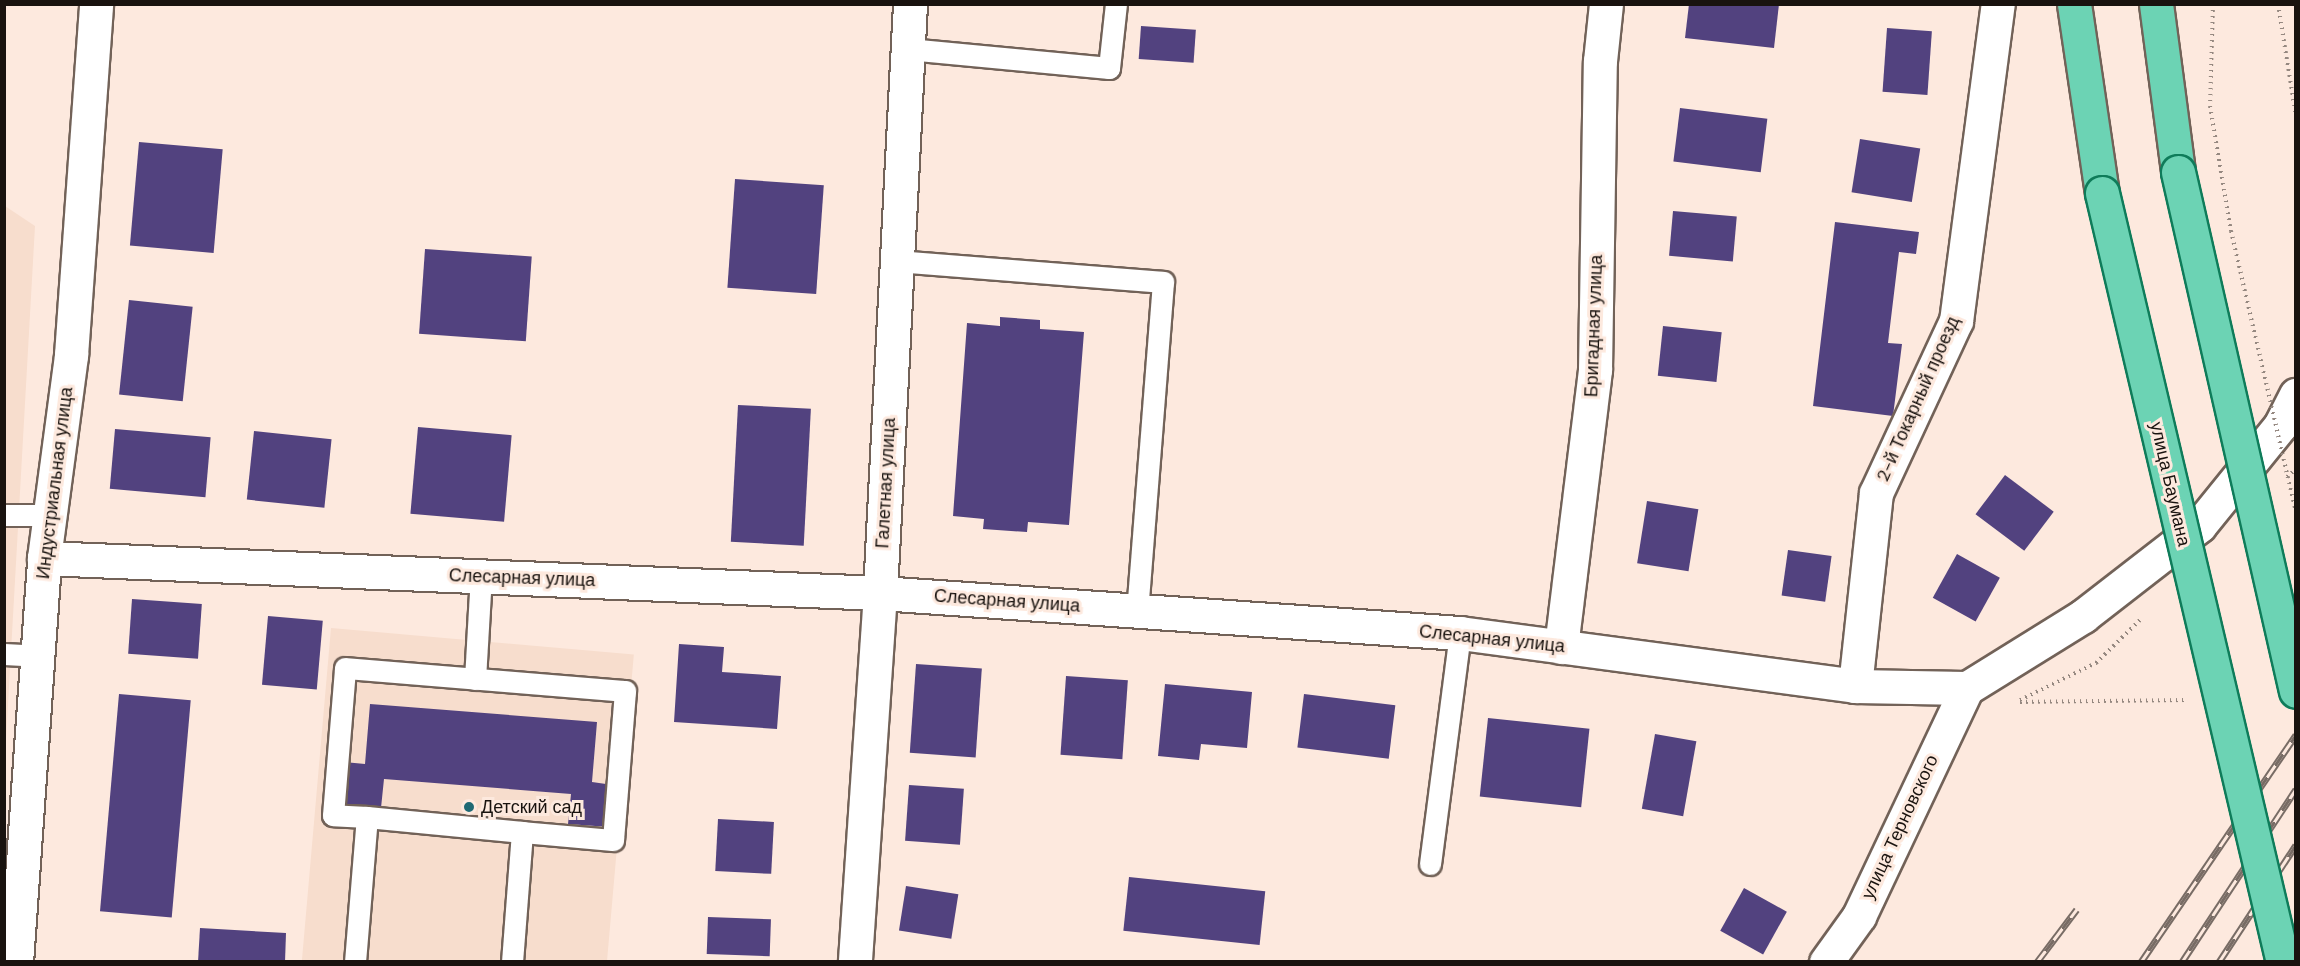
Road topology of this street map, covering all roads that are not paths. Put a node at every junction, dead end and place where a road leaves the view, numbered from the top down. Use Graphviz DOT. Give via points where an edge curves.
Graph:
graph roads {
  1 [pos="96,4"];
  2 [pos="910,4"];
  3 [pos="1116,4"];
  4 [pos="1606,4"];
  5 [pos="1998,4"];
  6 [pos="2074,4"];
  7 [pos="2156,4"];
  8 [pos="908,49"];
  9 [pos="897,261"];
  10 [pos="2295,395"];
  11 [pos="4,515"];
  12 [pos="48,515"];
  13 [pos="44,558"];
  14 [pos="482,576"];
  15 [pos="880,592"];
  16 [pos="1137,610"];
  17 [pos="1460,633"];
  18 [pos="1561,646"];
  19 [pos="4,654"];
  20 [pos="37,656"];
  21 [pos="475,678"];
  22 [pos="1855,686"];
  23 [pos="1967,688"];
  24 [pos="2295,691"];
  25 [pos="367,817"];
  26 [pos="522,832"];
  27 [pos="1430,864"];
  28 [pos="16,962"];
  29 [pos="355,962"];
  30 [pos="512,962"];
  31 [pos="855,962"];
  32 [pos="1826,962"];
  33 [pos="2283,962"];
  1 -- 12 [label="street, Индустриальная улица" via="71,355"];
  2 -- 8 [label="street, Галетная улица"];
  3 -- 8 [label="lane" via="1109,68"];
  4 -- 18 [label="street, Бригадная улица" via="1600,61 1595,370"];
  5 -- 22 [label="street, 2-й Токарный проезд" via="1956,321 1876,493"];
  6 -- 33 [label="main road, улица Баумана, bridge" via="2102,193"];
  7 -- 24 [label="main road, bridge" via="2178,171"];
  8 -- 9 [label="street, Галетная улица"];
  9 -- 15 [label="street, Галетная улица"];
  9 -- 16 [label="lane" via="1163,282"];
  10 -- 23 [label="street" via="2280,426 2199,526 2083,616"];
  11 -- 12 [label="lane"];
  12 -- 13 [label="street, Индустриальная улица"];
  13 -- 14 [label="street, Слесарная улица"];
  13 -- 20 [label="street, Индустриальная улица"];
  14 -- 15 [label="street, Слесарная улица"];
  14 -- 21 [label="lane"];
  15 -- 16 [label="street, Слесарная улица"];
  15 -- 31 [label="street, Галетная улица"];
  16 -- 17 [label="street, Слесарная улица"];
  17 -- 18 [label="street, Слесарная улица"];
  17 -- 27 [label="lane"];
  18 -- 22 [label="street, Слесарная улица"];
  19 -- 20 [label="lane"];
  20 -- 28 [label="street, Индустриальная улица"];
  21 -- 25 [label="lane" via="345,668 333,815"];
  21 -- 26 [label="lane" via="625,691 613,840"];
  22 -- 23 [label="street, Слесарная улица"];
  23 -- 32 [label="street, улица Терновского" via="1859,916"];
  25 -- 26 [label="lane"];
  25 -- 29 [label="lane"];
  26 -- 30 [label="lane"];
}
